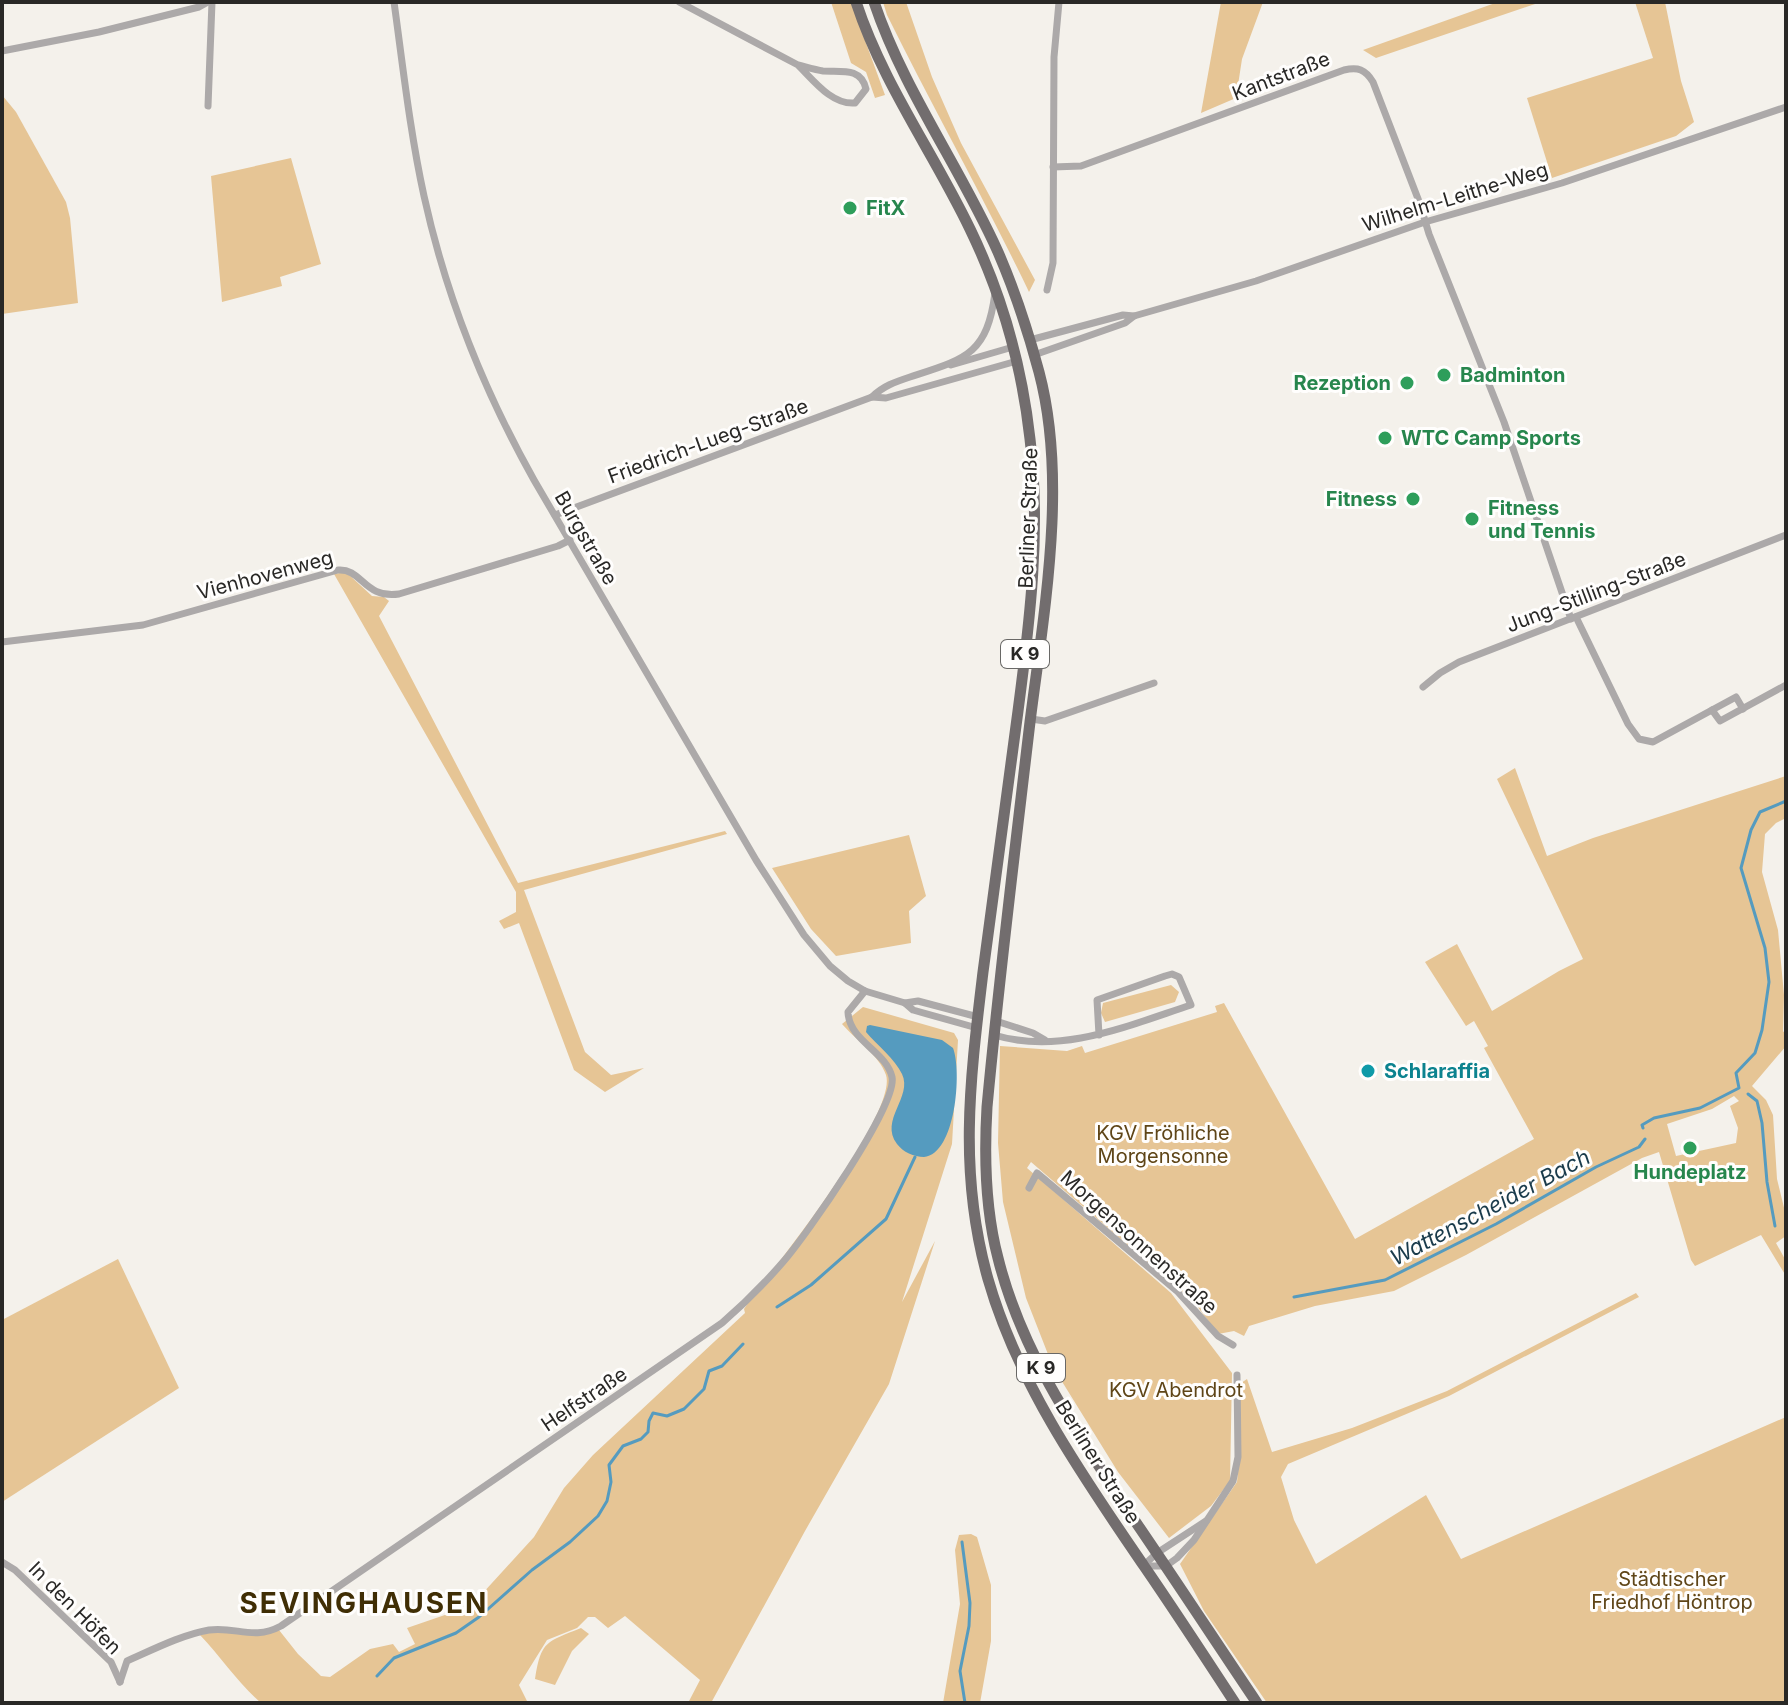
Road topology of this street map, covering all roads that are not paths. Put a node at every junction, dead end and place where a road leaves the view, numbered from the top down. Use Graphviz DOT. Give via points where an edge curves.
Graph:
graph roads {
  1 [pos="210,2"];
  2 [pos="394,2"];
  3 [pos="679,2"];
  4 [pos="856,2"];
  5 [pos="874,2"];
  6 [pos="1059,2"];
  7 [pos="2,51"];
  8 [pos="798,65"];
  9 [pos="208,106"];
  10 [pos="1786,107"];
  11 [pos="1053,167"];
  12 [pos="1425,222"];
  13 [pos="995,290"];
  14 [pos="1047,290"];
  15 [pos="1134,316"];
  16 [pos="1030,340"];
  17 [pos="1013,347"];
  18 [pos="1034,355"];
  19 [pos="1017,361"];
  20 [pos="949,365"];
  21 [pos="872,397"];
  22 [pos="555,515"];
  23 [pos="1786,535"];
  24 [pos="570,540"];
  25 [pos="1574,618"];
  26 [pos="2,642"];
  27 [pos="1154,683"];
  28 [pos="1786,685"];
  29 [pos="1423,687"];
  30 [pos="1743,709"];
  31 [pos="1712,710"];
  32 [pos="1031,719"];
  33 [pos="865,991"];
  34 [pos="996,1021"];
  35 [pos="977,1022"];
  36 [pos="994,1035"];
  37 [pos="1099,1035"];
  38 [pos="1045,1040"];
  39 [pos="1029,1188"];
  40 [pos="1233,1345"];
  41 [pos="1237,1375"];
  42 [pos="1207,1520"];
  43 [pos="1157,1553"];
  44 [pos="2,1562"];
  45 [pos="1144,1566"];
  46 [pos="1166,1566"];
  47 [pos="127,1661"];
  48 [pos="111,1662"];
  49 [pos="1235,1703"];
  50 [pos="1257,1703"];
  1 -- 7 [label="street"];
  1 -- 9 [label="street"];
  2 -- 22 [label="street, Burgstraße" via="416,158 453,299 487,387"];
  3 -- 8 [label="street"];
  4 -- 13 [label="main road, Berliner Straße / K 9" via="885,74 971,230"];
  5 -- 16 [label="main road, Berliner Straße / K 9" via="911,89 997,250"];
  6 -- 11 [label="street"];
  8 -- 8 [label="street" via="846,104 855,103 866,89 855,74"];
  10 -- 12 [label="street, Wilhelm-Leithe-Weg" via="1562,183"];
  11 -- 12 [label="street, Kantstraße" via="1081,166 1363,69 1373,82"];
  11 -- 14 [label="street" via="1053,263"];
  12 -- 15 [label="street, Wilhelm-Leithe-Weg" via="1256,281"];
  12 -- 25 [label="street"];
  13 -- 17 [label="main road, Berliner Straße / K 9"];
  13 -- 20 [label="street, Friedrich-Lueg-Straße" via="982,341"];
  15 -- 16 [label="street, Wilhelm-Leithe-Weg"];
  15 -- 18 [label="street, Wilhelm-Leithe-Weg"];
  16 -- 17 [label="main road, Wilhelm-Leithe-Weg"];
  16 -- 18 [label="main road, Berliner Straße / K 9"];
  17 -- 19 [label="main road, Berliner Straße / K 9"];
  17 -- 20 [label="street, Friedrich-Lueg-Straße"];
  18 -- 19 [label="main road, Wilhelm-Leithe-Weg"];
  18 -- 32 [label="main road, Berliner Straße / K 9" via="1048,430 1051,494"];
  19 -- 21 [label="street, Friedrich-Lueg-Straße" via="886,398"];
  19 -- 35 [label="main road, Berliner Straße / K 9" via="1033,472 1033,577"];
  20 -- 21 [label="street, Friedrich-Lueg-Straße" via="883,387"];
  21 -- 22 [label="street, Friedrich-Lueg-Straße"];
  22 -- 24 [label="street, Burgstraße"];
  23 -- 25 [label="street, Jung-Stilling-Straße"];
  24 -- 26 [label="street, Vienhovenweg" via="399,594 374,592 350,571 338,570 143,625"];
  24 -- 33 [label="street, Burgstraße" via="792,919 830,966"];
  25 -- 29 [label="street, Jung-Stilling-Straße" via="1459,662"];
  25 -- 31 [label="street" via="1639,739 1653,742"];
  27 -- 32 [label="street" via="1045,721"];
  28 -- 30 [label="street"];
  30 -- 31 [label="street" via="1720,721"];
  30 -- 31 [label="street" via="1736,697"];
  32 -- 34 [label="main road, Berliner Straße / K 9"];
  33 -- 35 [label="street, Burgstraße" via="905,1003 918,1001"];
  33 -- 47 [label="street, Helfstraße" via="848,1012 853,1029 891,1075 890,1093 803,1237 740,1308 281,1626 258,1634 208,1630"];
  34 -- 35 [label="main road"];
  34 -- 36 [label="main road, Berliner Straße / K 9"];
  34 -- 38 [label="street"];
  35 -- 36 [label="main road"];
  35 -- 45 [label="main road, Berliner Straße / K 9" via="967,1144 973,1210 990,1284 1044,1410"];
  36 -- 38 [label="street" via="1031,1043"];
  36 -- 43 [label="main road, Berliner Straße / K 9" via="985,1158 990,1218 1004,1278 1056,1397"];
  37 -- 37 [label="street" via="1097,1000 1172,974 1179,977 1191,1005"];
  37 -- 38 [label="street"];
  39 -- 40 [label="street, Morgensonnenstraße" via="1037,1173"];
  41 -- 42 [label="street" via="1238,1457 1233,1481"];
  42 -- 43 [label="street"];
  42 -- 46 [label="street"];
  43 -- 45 [label="street"];
  43 -- 46 [label="main road, Berliner Straße / K 9"];
  44 -- 48 [label="street, In den Höfen"];
  45 -- 46 [label="street"];
  45 -- 49 [label="main road, Berliner Straße / K 9"];
  46 -- 50 [label="main road, Berliner Straße / K 9"];
  47 -- 48 [label="street, Helfstraße"];
  47 -- 48 [label="street, In den Höfen" via="120,1682"];
}
